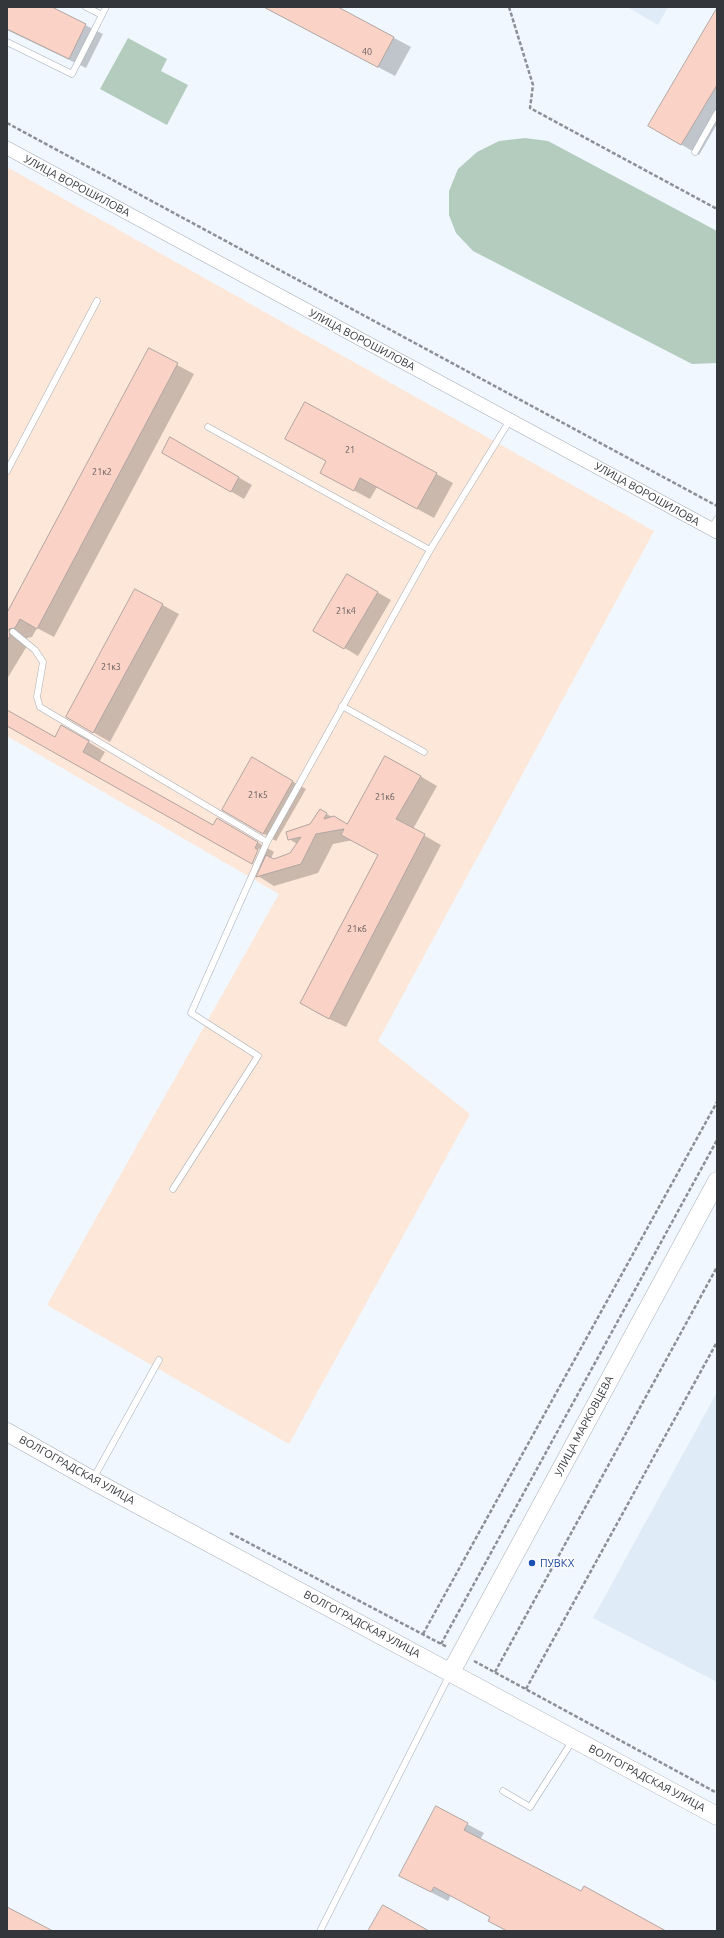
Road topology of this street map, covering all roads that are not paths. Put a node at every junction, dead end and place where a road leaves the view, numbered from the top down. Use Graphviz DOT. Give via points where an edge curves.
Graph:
graph roads {
  1 [pos="86,7"];
  2 [pos="106,7"];
  3 [pos="102,15"];
  4 [pos="7,42"];
  5 [pos="717,113"];
  6 [pos="7,148"];
  7 [pos="695,152"];
  8 [pos="96,301"];
  9 [pos="510,420"];
  10 [pos="208,427"];
  11 [pos="7,472"];
  12 [pos="715,526"];
  13 [pos="430,550"];
  14 [pos="13,632"];
  15 [pos="342,706"];
  16 [pos="424,752"];
  17 [pos="267,842"];
  18 [pos="717,1181"];
  19 [pos="173,1189"];
  20 [pos="158,1360"];
  21 [pos="7,1432"];
  22 [pos="92,1480"];
  23 [pos="451,1672"];
  24 [pos="574,1739"];
  25 [pos="503,1792"];
  26 [pos="717,1816"];
  27 [pos="320,1931"];
  1 -- 3 [label="lane"];
  2 -- 3 [label="lane"];
  3 -- 4 [label="lane" via="72,74"];
  5 -- 7 [label="lane"];
  6 -- 9 [label="street, УЛИЦА ВОРОШИЛОВА"];
  8 -- 11 [label="lane"];
  9 -- 12 [label="street, УЛИЦА ВОРОШИЛОВА"];
  9 -- 13 [label="lane"];
  10 -- 13 [label="lane"];
  13 -- 15 [label="lane"];
  14 -- 17 [label="lane" via="36,650 43,662 37,697 40,707"];
  15 -- 16 [label="lane"];
  15 -- 17 [label="lane"];
  17 -- 19 [label="lane" via="191,1013 258,1056"];
  18 -- 23 [label="main road, УЛИЦА МАРКОВЦЕВА"];
  20 -- 22 [label="lane"];
  21 -- 22 [label="main road, ВОЛГОГРАДСКАЯ УЛИЦА"];
  22 -- 23 [label="main road, ВОЛГОГРАДСКАЯ УЛИЦА"];
  23 -- 24 [label="main road, ВОЛГОГРАДСКАЯ УЛИЦА"];
  23 -- 27 [label="lane"];
  24 -- 25 [label="lane" via="530,1807"];
  24 -- 26 [label="main road, ВОЛГОГРАДСКАЯ УЛИЦА"];
}
